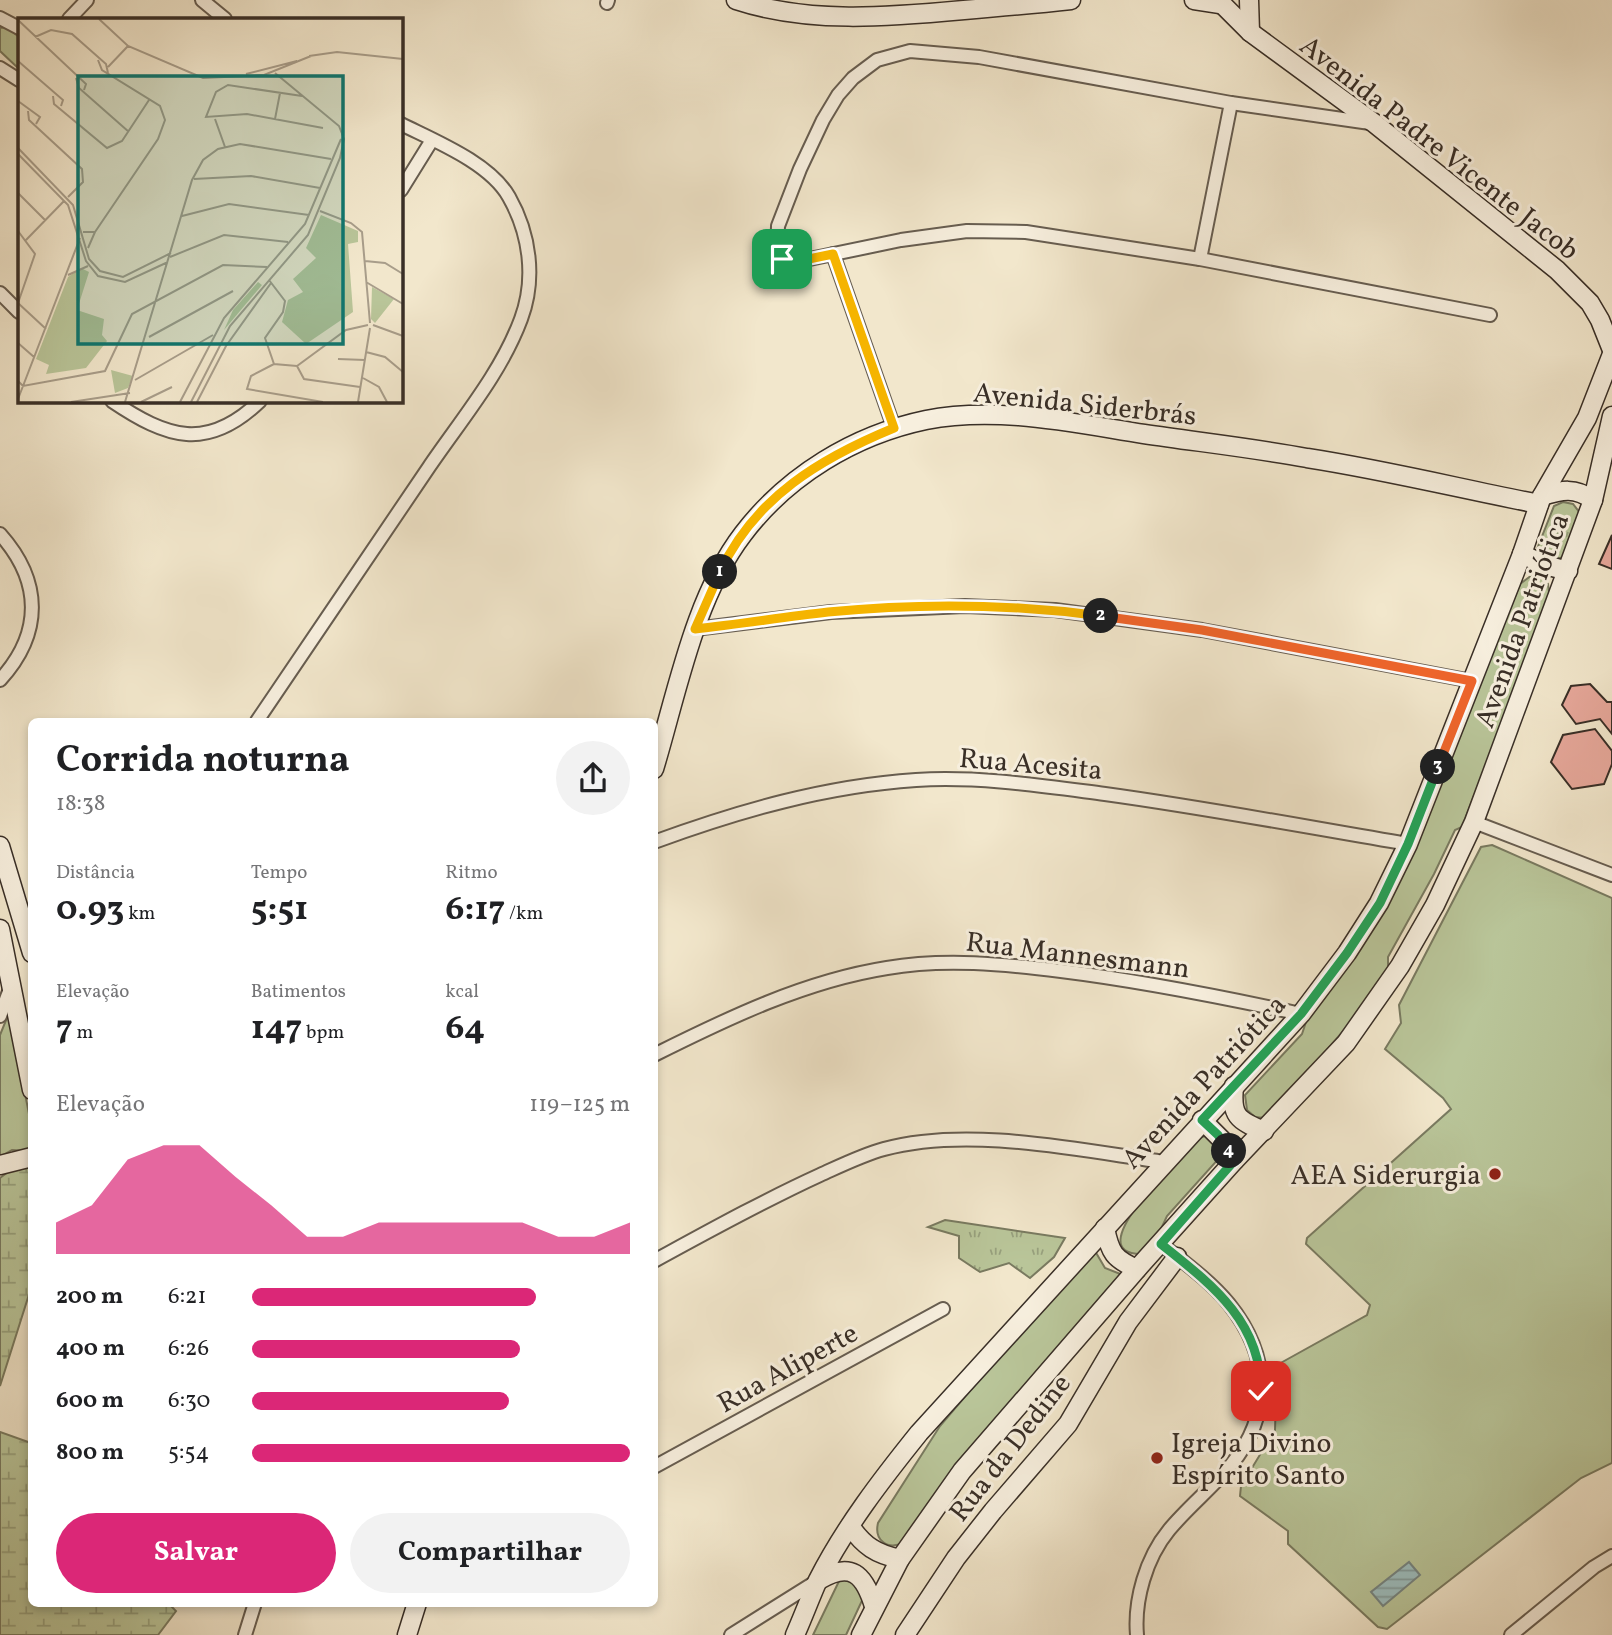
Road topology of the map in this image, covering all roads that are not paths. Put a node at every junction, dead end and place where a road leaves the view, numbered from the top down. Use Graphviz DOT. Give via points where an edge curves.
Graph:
graph roads {
  1 [pos="87,0"];
  2 [pos="202,0"];
  3 [pos="736,0"];
  4 [pos="963,0"];
  5 [pos="1071,0"];
  6 [pos="1194,0"];
  7 [pos="1249,0"];
  8 [pos="1219,2"];
  9 [pos="919,15"];
  10 [pos="0,18"];
  11 [pos="70,18"];
  12 [pos="224,18"];
  13 [pos="18,27"];
  14 [pos="1250,32"];
  15 [pos="0,68"];
  16 [pos="18,79"];
  17 [pos="1231,103"];
  18 [pos="1374,123"];
  19 [pos="402,125"];
  20 [pos="432,140"];
  21 [pos="402,188"];
  22 [pos="833,254"];
  23 [pos="1200,259"];
  24 [pos="0,293"];
  25 [pos="18,311"];
  26 [pos="1490,315"];
  27 [pos="1612,352"];
  28 [pos="114,402"];
  29 [pos="259,402"];
  30 [pos="1612,416"];
  31 [pos="894,428"];
  32 [pos="1540,500"];
  33 [pos="1593,500"];
  34 [pos="0,534"];
  35 [pos="1521,554"];
  36 [pos="1568,571"];
  37 [pos="695,629"];
  38 [pos="0,680"];
  39 [pos="1472,681"];
  40 [pos="259,718"];
  41 [pos="658,755"];
  42 [pos="1474,822"];
  43 [pos="658,841"];
  44 [pos="1408,844"];
  45 [pos="0,846"];
  46 [pos="4,870"];
  47 [pos="1612,875"];
  48 [pos="0,929"];
  49 [pos="28,941"];
  50 [pos="11,985"];
  51 [pos="1301,1014"];
  52 [pos="0,1016"];
  53 [pos="658,1053"];
  54 [pos="28,1070"];
  55 [pos="1234,1086"];
  56 [pos="1202,1120"];
  57 [pos="1264,1131"];
  58 [pos="28,1158"];
  59 [pos="1234,1161"];
  60 [pos="1164,1162"];
  61 [pos="0,1165"];
  62 [pos="1105,1227"];
  63 [pos="1161,1244"];
  64 [pos="1177,1257"];
  65 [pos="658,1259"];
  66 [pos="1138,1269"];
  67 [pos="943,1309"];
  68 [pos="658,1465"];
  69 [pos="850,1527"];
  70 [pos="1612,1556"];
  71 [pos="900,1559"];
  72 [pos="819,1580"];
  73 [pos="874,1606"];
  74 [pos="254,1607"];
  75 [pos="416,1607"];
  76 [pos="746,1627"];
  77 [pos="245,1635"];
  78 [pos="407,1635"];
  79 [pos="731,1635"];
  80 [pos="757,1635"];
  81 [pos="795,1635"];
  82 [pos="861,1635"];
  83 [pos="905,1635"];
  84 [pos="1137,1635"];
  85 [pos="1511,1635"];
  1 -- 11 [label="street"];
  2 -- 12 [label="street"];
  3 -- 9 [label="main road" via="807,15"];
  4 -- 9 [label="main road"];
  5 -- 9 [label="main road"];
  6 -- 8 [label="main road"];
  7 -- 14 [label="main road"];
  8 -- 14 [label="main road, Avenida Padre Vicente Jacob"];
  10 -- 13 [label="street"];
  14 -- 18 [label="main road, Avenida Padre Vicente Jacob"];
  15 -- 16 [label="street"];
  17 -- 18 [label="street"];
  17 -- 22 [label="street" via="941,52 910,51 883,58 853,78 838,95 800,169 778,226 777,251 785,260"];
  17 -- 23 [label="street"];
  18 -- 27 [label="main road, Avenida Padre Vicente Jacob" via="1578,289 1600,320"];
  19 -- 20 [label="street"];
  20 -- 21 [label="street"];
  20 -- 40 [label="street" via="487,172 509,196 523,228 530,266 522,318 488,381"];
  22 -- 23 [label="street" via="967,230 1026,232"];
  22 -- 31 [label="street"];
  23 -- 26 [label="street"];
  24 -- 25 [label="street"];
  27 -- 32 [label="main road, Avenida Patriótica" via="1587,418"];
  28 -- 29 [label="street" via="151,425 188,435 223,427"];
  30 -- 33 [label="main road, Avenida Patriótica"];
  31 -- 32 [label="main road, Avenida Siderbrás" via="985,414 1043,419 1308,458"];
  31 -- 37 [label="main road, Avenida Siderbrás" via="818,464 762,511 726,558"];
  32 -- 33 [label="main road, Avenida Siderbrás" via="1572,490"];
  32 -- 35 [label="main road, Avenida Patriótica"];
  33 -- 36 [label="main road, Avenida Patriótica"];
  34 -- 38 [label="street" via="22,562 32,608 26,642"];
  35 -- 36 [label="main road"];
  35 -- 39 [label="main road, Avenida Patriótica"];
  36 -- 42 [label="main road, Avenida Patriótica"];
  37 -- 39 [label="street" via="831,612 965,606 1055,610 1202,630"];
  37 -- 41 [label="main road, Avenida Siderbrás"];
  39 -- 44 [label="main road, Avenida Patriótica"];
  42 -- 47 [label="street"];
  42 -- 57 [label="main road, Avenida Patriótica" via="1435,905 1392,978 1346,1043"];
  43 -- 44 [label="street, Rua Acesita" via="739,813 830,791 918,780 967,780 1164,802"];
  44 -- 51 [label="main road, Avenida Patriótica" via="1380,903"];
  45 -- 46 [label="main road"];
  46 -- 49 [label="main road"];
  48 -- 50 [label="main road"];
  50 -- 52 [label="street"];
  50 -- 54 [label="main road"];
  51 -- 53 [label="street, Rua Mannesmann" via="1105,976 1006,964 924,964 888,967 796,992"];
  51 -- 55 [label="main road, Avenida Patriótica"];
  55 -- 56 [label="main road, Avenida Patriótica"];
  55 -- 57 [label="main road" via="1237,1117"];
  56 -- 59 [label="main road"];
  56 -- 60 [label="main road, Avenida Patriótica"];
  57 -- 59 [label="main road, Avenida Patriótica"];
  58 -- 61 [label="main road"];
  59 -- 63 [label="main road, Avenida Patriótica"];
  60 -- 62 [label="main road, Avenida Patriótica"];
  60 -- 65 [label="street" via="976,1140 884,1149 803,1182"];
  62 -- 66 [label="main road" via="1115,1257"];
  62 -- 69 [label="main road, Avenida Patriótica" via="919,1433"];
  63 -- 64 [label="street"];
  63 -- 66 [label="main road, Avenida Patriótica"];
  64 -- 83 [label="main road, Rua da Dedine" via="1128,1322 1068,1424 971,1539"];
  64 -- 84 [label="street" via="1207,1282 1245,1327 1261,1370 1259,1409 1241,1451 1167,1532 1154,1554 1140,1593"];
  66 -- 71 [label="main road, Avenida Patriótica" via="962,1471"];
  67 -- 68 [label="street, Rua Aliperte"];
  69 -- 71 [label="main road" via="873,1551"];
  69 -- 72 [label="main road, Avenida Patriótica"];
  70 -- 85 [label="street"];
  71 -- 73 [label="main road, Avenida Patriótica"];
  72 -- 73 [label="main road" via="835,1572 855,1573 865,1582"];
  72 -- 76 [label="street"];
  72 -- 81 [label="main road, Avenida Patriótica"];
  73 -- 82 [label="main road, Avenida Patriótica"];
  74 -- 77 [label="street"];
  75 -- 78 [label="main road"];
  76 -- 79 [label="street"];
  76 -- 80 [label="street"];
}
